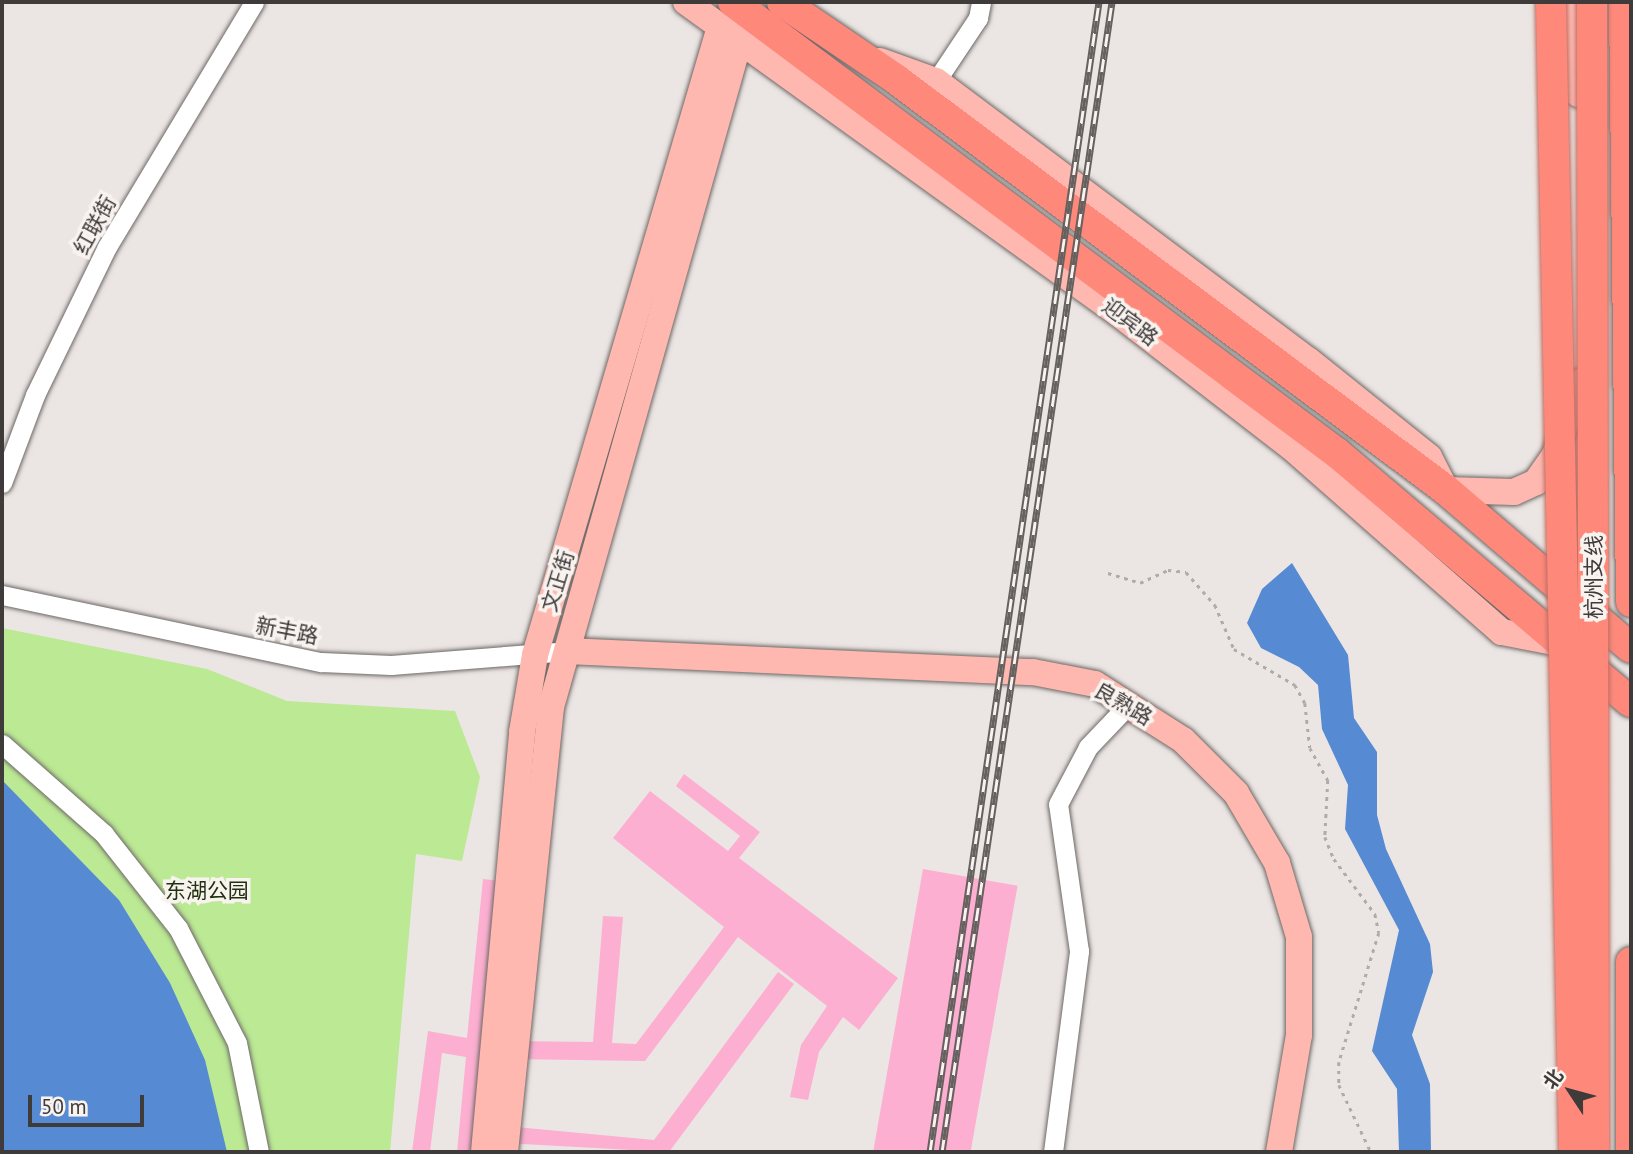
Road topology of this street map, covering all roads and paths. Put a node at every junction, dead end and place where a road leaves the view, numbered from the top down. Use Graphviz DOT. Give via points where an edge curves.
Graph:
graph roads {
  1 [pos="254,2"];
  2 [pos="686,2"];
  3 [pos="782,2"];
  4 [pos="981,2"];
  5 [pos="1551,2"];
  6 [pos="1577,2"];
  7 [pos="1592,2"];
  8 [pos="1624,2"];
  9 [pos="731,23"];
  10 [pos="858,54"];
  11 [pos="936,81"];
  12 [pos="1580,382"];
  13 [pos="2,483"];
  14 [pos="1446,490"];
  15 [pos="1108,573"];
  16 [pos="2,595"];
  17 [pos="1631,602"];
  18 [pos="1582,605"];
  19 [pos="1631,648"];
  20 [pos="1572,650"];
  21 [pos="567,651"];
  22 [pos="535,655"];
  23 [pos="1631,702"];
  24 [pos="1128,705"];
  25 [pos="2,744"];
  26 [pos="1631,961"];
  27 [pos="259,1152"];
  28 [pos="484,1152"];
  29 [pos="505,1152"];
  30 [pos="1053,1152"];
  31 [pos="1279,1152"];
  32 [pos="1371,1152"];
  33 [pos="1574,1152"];
  34 [pos="1582,1152"];
  35 [pos="1594,1152"];
  36 [pos="1631,1152"];
  1 -- 13 [label="street, 红联街" via="107,247 35,395"];
  2 -- 9 [label="main road, 迎宾路"];
  3 -- 10 [label="highway"];
  4 -- 11 [label="street" via="978,18"];
  5 -- 33 [label="highway, bridge"];
  6 -- 12 [label="main road"];
  7 -- 35 [label="highway, 杭州支线, bridge"];
  8 -- 17 [label="highway, 杭州支线"];
  9 -- 20 [label="highway, 迎宾路" via="1337,453"];
  9 -- 20 [label="main road, 迎宾路" via="1290,446 1502,632"];
  9 -- 21 [label="main road, 文正街"];
  9 -- 22 [label="main road, 文正街"];
  10 -- 11 [label="main road"];
  10 -- 14 [label="highway"];
  11 -- 14 [label="main road" via="1429,457"];
  12 -- 14 [label="main road" via="1555,455 1536,482 1514,492"];
  12 -- 18 [label="main road"];
  14 -- 18 [label="highway"];
  15 -- 32 [label="path" via="1140,583 1168,570 1185,572 1215,604 1234,649 1295,685 1305,703 1310,748 1328,780 1325,837 1334,859 1375,914 1379,933 1339,1062 1339,1085"];
  16 -- 22 [label="street, 新丰路" via="321,662 391,665"];
  18 -- 19 [label="highway"];
  18 -- 20 [label="main road"];
  20 -- 23 [label="highway, 迎宾路"];
  20 -- 34 [label="main road"];
  21 -- 22 [label="street, 新丰路"];
  21 -- 24 [label="main road, 良熟路" via="1033,672 1095,684"];
  21 -- 29 [label="main road, 文正街" via="542,761"];
  22 -- 28 [label="main road, 文正街" via="522,732"];
  24 -- 30 [label="street" via="1088,747 1058,804 1079,951"];
  24 -- 31 [label="main road, 良熟路" via="1183,740 1236,793 1277,863 1299,937 1299,1035"];
  25 -- 27 [label="street" via="104,834 178,928 237,1043"];
  26 -- 36 [label="highway"];
}
